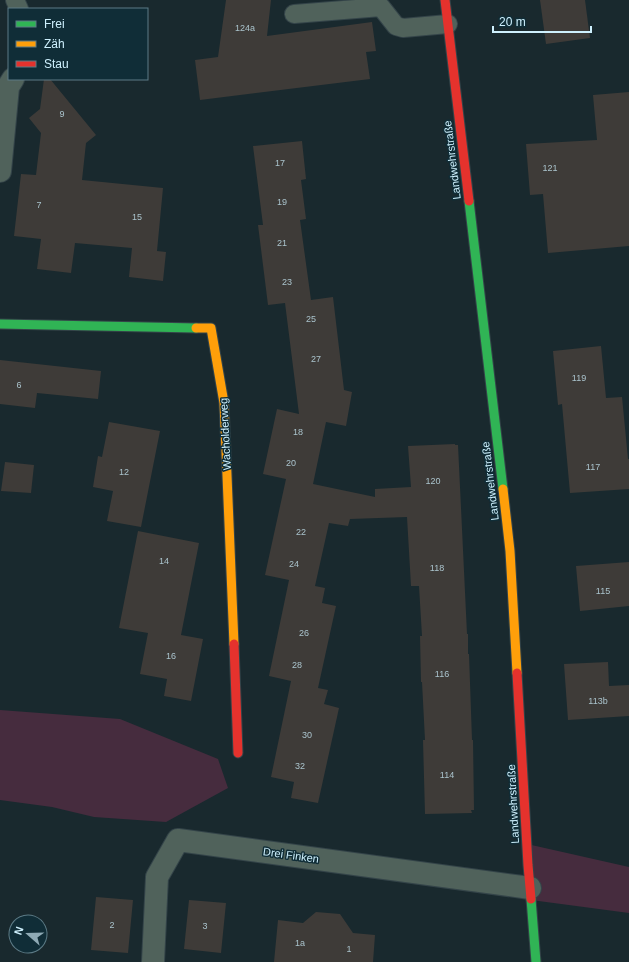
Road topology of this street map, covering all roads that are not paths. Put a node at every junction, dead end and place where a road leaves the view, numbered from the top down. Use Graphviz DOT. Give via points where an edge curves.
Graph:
graph roads {
  1 [pos="445,0"];
  2 [pos="294,14"];
  3 [pos="448,24"];
  4 [pos="12,80"];
  5 [pos="0,171"];
  6 [pos="0,324"];
  7 [pos="238,752"];
  8 [pos="530,888"];
  9 [pos="153,962"];
  10 [pos="536,962"];
  1 -- 3 [label="main road, Landwehrstraße"];
  2 -- 3 [label="lane" via="381,7 396,26 403,28"];
  3 -- 8 [label="main road, Landwehrstraße" via="510,551"];
  4 -- 5 [label="street" via="8,87"];
  6 -- 7 [label="main road, Wacholderweg" via="211,328 224,402"];
  8 -- 9 [label="street, Drei Finken" via="178,840 157,876"];
  8 -- 10 [label="main road, Landwehrstraße"];
}
